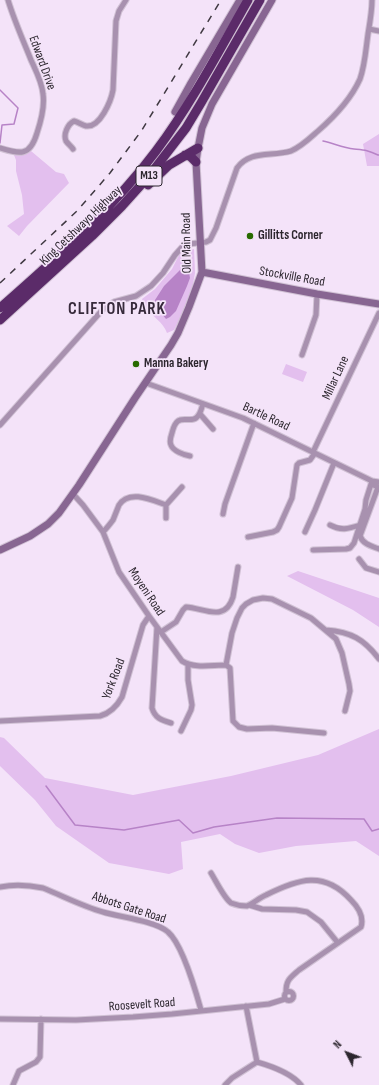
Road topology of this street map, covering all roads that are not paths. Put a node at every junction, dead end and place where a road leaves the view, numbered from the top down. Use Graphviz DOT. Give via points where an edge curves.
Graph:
graph roads {
  1 [pos="8,0"];
  2 [pos="126,0"];
  3 [pos="248,0"];
  4 [pos="260,0"];
  5 [pos="272,0"];
  6 [pos="372,0"];
  7 [pos="239,1"];
  8 [pos="369,29"];
  9 [pos="379,31"];
  10 [pos="175,112"];
  11 [pos="0,148"];
  12 [pos="198,148"];
  13 [pos="73,149"];
  14 [pos="156,151"];
  15 [pos="185,155"];
  16 [pos="196,162"];
  17 [pos="122,206"];
  18 [pos="201,243"];
  19 [pos="202,272"];
  20 [pos="317,294"];
  21 [pos="379,304"];
  22 [pos="0,308"];
  23 [pos="379,313"];
  24 [pos="0,320"];
  25 [pos="302,355"];
  26 [pos="146,383"];
  27 [pos="203,404"];
  28 [pos="200,414"];
  29 [pos="254,423"];
  30 [pos="0,425"];
  31 [pos="213,429"];
  32 [pos="314,452"];
  33 [pos="190,456"];
  34 [pos="334,463"];
  35 [pos="372,483"];
  36 [pos="379,486"];
  37 [pos="182,487"];
  38 [pos="73,494"];
  39 [pos="166,505"];
  40 [pos="224,514"];
  41 [pos="166,518"];
  42 [pos="330,525"];
  43 [pos="360,525"];
  44 [pos="103,532"];
  45 [pos="305,532"];
  46 [pos="248,537"];
  47 [pos="379,549"];
  48 [pos="0,550"];
  49 [pos="313,550"];
  50 [pos="359,559"];
  51 [pos="238,567"];
  52 [pos="379,572"];
  53 [pos="148,616"];
  54 [pos="157,627"];
  55 [pos="326,630"];
  56 [pos="161,632"];
  57 [pos="379,659"];
  58 [pos="188,664"];
  59 [pos="226,666"];
  60 [pos="345,711"];
  61 [pos="0,721"];
  62 [pos="171,723"];
  63 [pos="182,731"];
  64 [pos="324,733"];
  65 [pos="211,873"];
  66 [pos="0,887"];
  67 [pos="249,905"];
  68 [pos="338,943"];
  69 [pos="286,992"];
  70 [pos="285,999"];
  71 [pos="246,1006"];
  72 [pos="201,1010"];
  73 [pos="0,1019"];
  74 [pos="41,1019"];
  75 [pos="257,1062"];
  76 [pos="13,1085"];
  77 [pos="225,1085"];
  78 [pos="301,1085"];
  1 -- 11 [label="street, Edward Drive" via="40,81 44,103 36,138 31,147 16,153"];
  2 -- 13 [label="street" via="116,21 111,99 100,118 92,125 87,126 74,121 70,123 65,137"];
  3 -- 14 [label="highway, King Cetshwayo Highway / M13" via="186,107"];
  4 -- 17 [label="highway, King Cetshwayo Highway / M13" via="186,128"];
  5 -- 12 [label="street, Old Main Road" via="212,104 202,128"];
  6 -- 8 [label="street"];
  7 -- 10 [label="street"];
  8 -- 9 [label="street"];
  8 -- 18 [label="street" via="360,77 344,104 326,124 298,148 254,156 242,162 237,168 211,238"];
  10 -- 14 [label="highway"];
  12 -- 15 [label="highway"];
  12 -- 16 [label="street, Old Main Road"];
  14 -- 22 [label="highway, King Cetshwayo Highway / M13" via="106,209"];
  15 -- 16 [label="highway"];
  15 -- 17 [label="highway"];
  16 -- 18 [label="street, Old Main Road"];
  17 -- 24 [label="highway, King Cetshwayo Highway / M13"];
  18 -- 19 [label="street, Old Main Road"];
  18 -- 30 [label="street" via="183,246 157,281 136,296 105,307"];
  19 -- 20 [label="street, Stockville Road"];
  19 -- 26 [label="street, Old Main Road" via="190,308 178,333"];
  20 -- 21 [label="street, Stockville Road"];
  20 -- 25 [label="street" via="316,315"];
  23 -- 32 [label="street, Millar Lane"];
  26 -- 27 [label="street, Bartle Road"];
  26 -- 38 [label="street, Old Main Road"];
  27 -- 28 [label="street"];
  27 -- 29 [label="street, Bartle Road"];
  28 -- 31 [label="street"];
  28 -- 33 [label="street" via="192,420 178,421 171,437 172,447"];
  29 -- 32 [label="street, Bartle Road"];
  29 -- 40 [label="street" via="225,504"];
  32 -- 34 [label="street, Bartle Road"];
  32 -- 46 [label="street" via="311,460 297,465 292,498 277,530"];
  34 -- 35 [label="street, Bartle Road"];
  34 -- 45 [label="street"];
  35 -- 36 [label="street, Bartle Road"];
  35 -- 43 [label="street"];
  36 -- 47 [label="street" via="360,536 364,542"];
  37 -- 39 [label="street"];
  38 -- 44 [label="street, Moyeni Road"];
  38 -- 48 [label="street, Old Main Road" via="59,513 40,530"];
  39 -- 41 [label="street"];
  39 -- 44 [label="street" via="143,498 126,498"];
  42 -- 43 [label="street" via="341,529"];
  43 -- 49 [label="street" via="354,543 349,548"];
  44 -- 53 [label="street, Moyeni Road" via="119,572"];
  50 -- 52 [label="street" via="366,568"];
  51 -- 56 [label="street" via="232,601 227,608 215,613 186,607 176,622"];
  53 -- 54 [label="street, Moyeni Road"];
  53 -- 61 [label="street, York Road" via="121,699 112,711 100,716"];
  54 -- 56 [label="street, Moyeni Road"];
  54 -- 62 [label="street" via="152,708 156,717"];
  55 -- 57 [label="street" via="345,632 358,638 369,646"];
  55 -- 59 [label="street" via="311,618 272,600 253,600 244,606 237,618"];
  55 -- 60 [label="street" via="339,644 349,681 350,690"];
  56 -- 58 [label="street, Moyeni Road" via="182,661"];
  58 -- 59 [label="street"];
  58 -- 63 [label="street" via="192,705"];
  59 -- 64 [label="street" via="231,669 233,721 238,727"];
  65 -- 67 [label="street" via="230,901 234,904"];
  66 -- 72 [label="street, Abbots Gate Road" via="43,888 102,912 163,928 179,948"];
  67 -- 68 [label="street" via="262,909 307,912 321,922"];
  67 -- 68 [label="street" via="265,895 302,881 317,880 330,883 345,892 359,909 362,917 361,927"];
  68 -- 69 [label="street" via="290,978"];
  69 -- 70 [label="street"];
  69 -- 70 [label="street" via="291,992 293,996 290,1000"];
  70 -- 71 [label="street, Roosevelt Road" via="269,1004"];
  71 -- 72 [label="street, Roosevelt Road"];
  71 -- 75 [label="street"];
  72 -- 74 [label="street, Roosevelt Road" via="97,1019"];
  73 -- 74 [label="street, Roosevelt Road"];
  74 -- 76 [label="street" via="40,1057 19,1071"];
  75 -- 77 [label="street"];
  75 -- 78 [label="street" via="278,1070 297,1080"];
}
